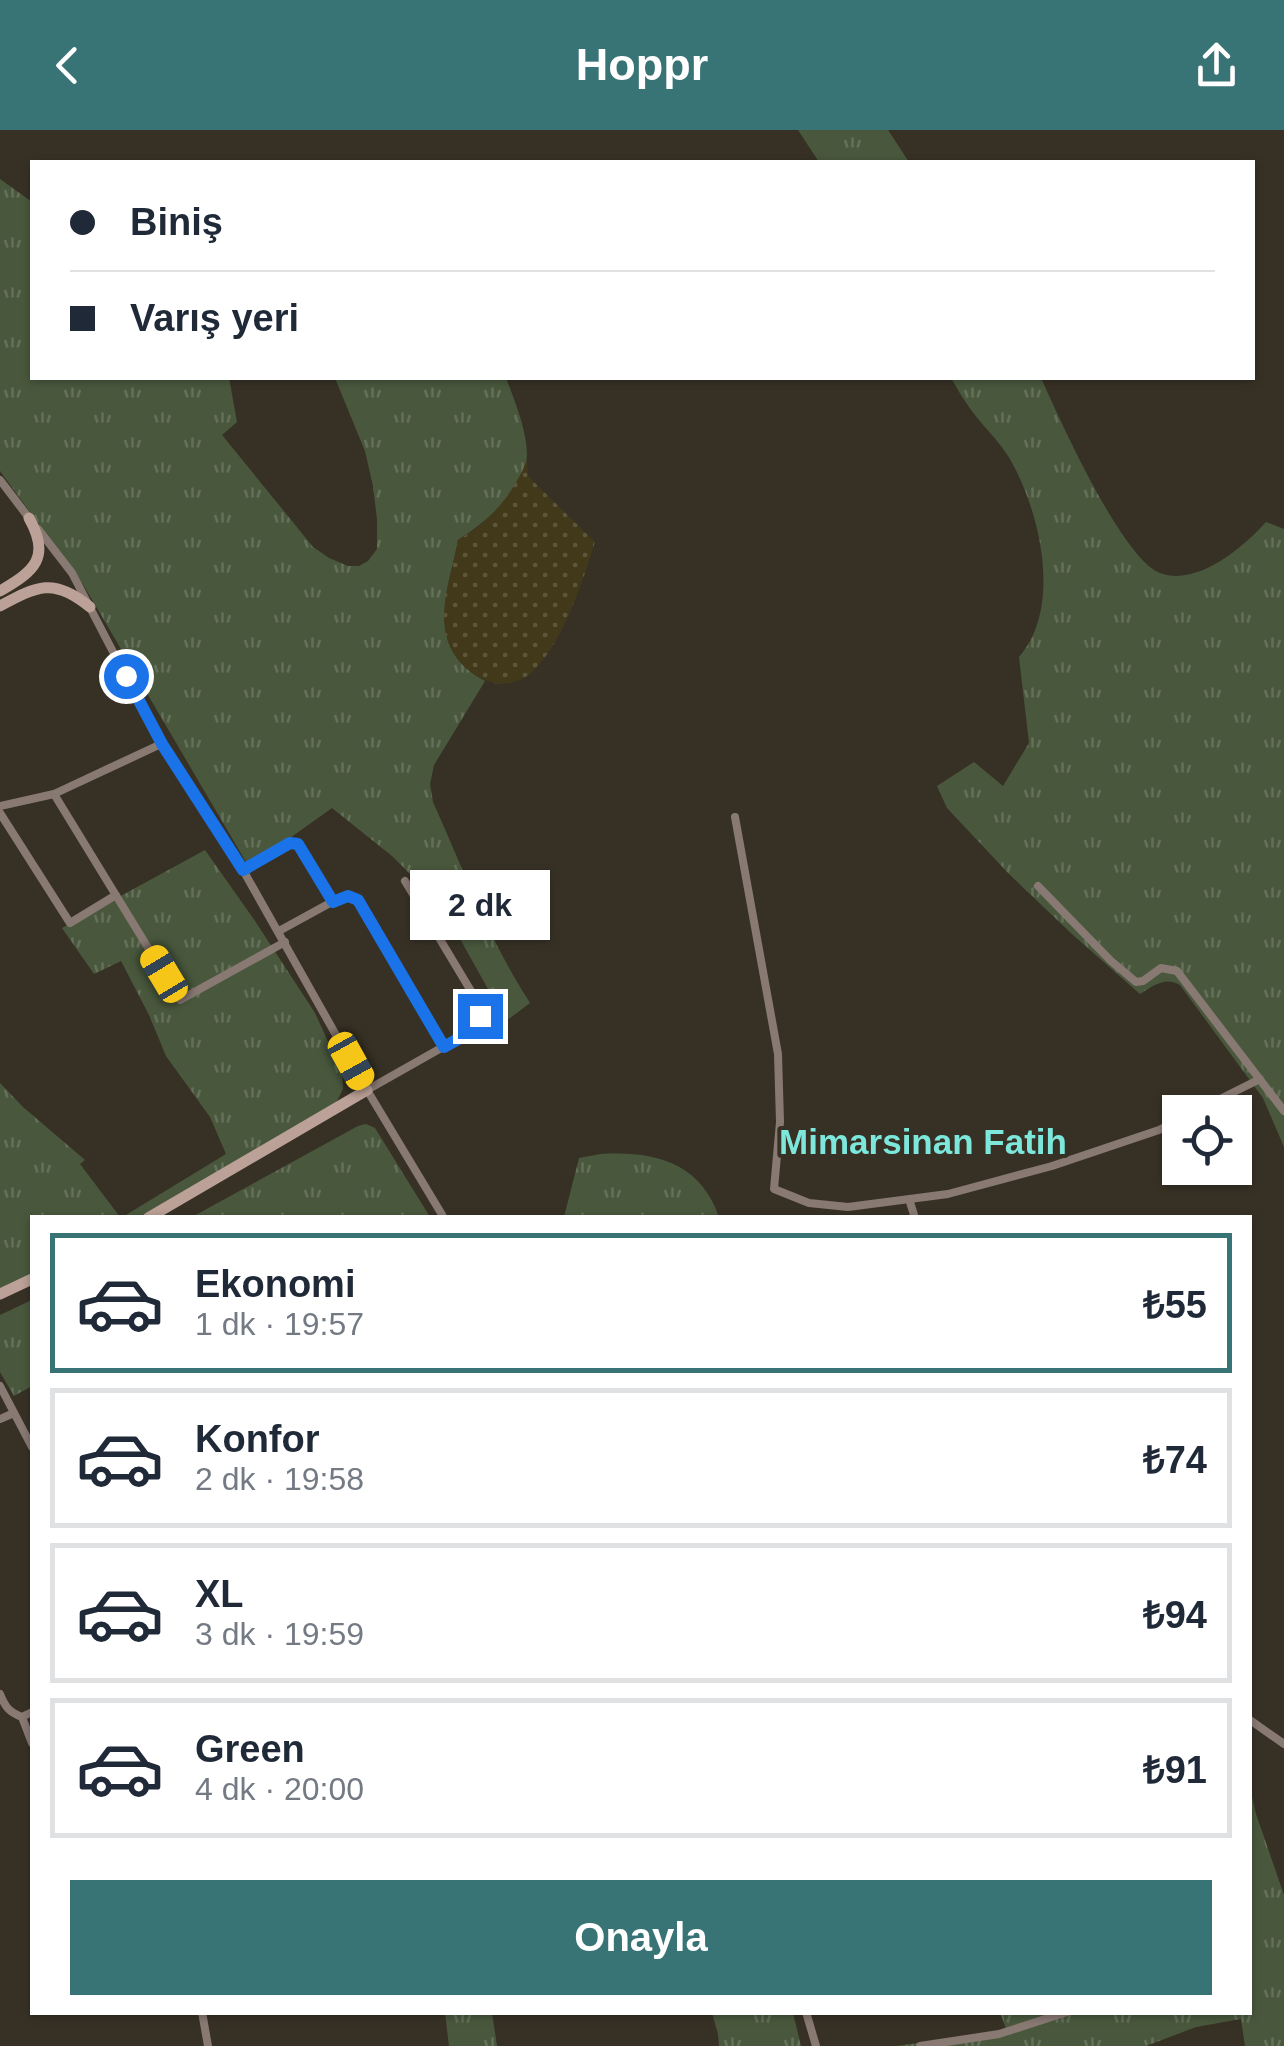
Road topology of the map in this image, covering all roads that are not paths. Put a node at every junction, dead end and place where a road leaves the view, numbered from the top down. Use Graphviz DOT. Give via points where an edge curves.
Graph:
graph roads {
  1 [pos="0,480"];
  2 [pos="29,518"];
  3 [pos="0,591"];
  4 [pos="0,606"];
  5 [pos="90,607"];
  6 [pos="162,744"];
  7 [pos="54,794"];
  8 [pos="0,810"];
  9 [pos="735,817"];
  10 [pos="243,870"];
  11 [pos="405,881"];
  12 [pos="1038,886"];
  13 [pos="116,895"];
  14 [pos="333,902"];
  15 [pos="279,931"];
  16 [pos="285,942"];
  17 [pos="444,1047"];
  18 [pos="1260,1079"];
  19 [pos="367,1090"];
  20 [pos="1228,1095"];
  21 [pos="1284,1111"];
  22 [pos="1162,1129"];
  23 [pos="909,1199"];
  24 [pos="153,1215"];
  25 [pos="442,1215"];
  26 [pos="915,1215"];
  27 [pos="30,1280"];
  28 [pos="0,1294"];
  29 [pos="0,1386"];
  30 [pos="14,1413"];
  31 [pos="0,1419"];
  32 [pos="30,1443"];
  33 [pos="0,1694"];
  34 [pos="30,1713"];
  35 [pos="22,1717"];
  36 [pos="1252,1721"];
  37 [pos="30,1739"];
  38 [pos="1284,1744"];
  39 [pos="203,2015"];
  40 [pos="807,2015"];
  41 [pos="1058,2015"];
  42 [pos="208,2046"];
  43 [pos="816,2046"];
  44 [pos="920,2046"];
  1 -- 2 [label="street"];
  2 -- 3 [label="street" via="40,544 37,560"];
  2 -- 5 [label="street"];
  4 -- 5 [label="street" via="43,587"];
  5 -- 6 [label="street"];
  6 -- 7 [label="street"];
  6 -- 10 [label="street"];
  7 -- 8 [label="street"];
  7 -- 13 [label="street"];
  8 -- 13 [label="street" via="70,923"];
  9 -- 23 [label="street" via="778,1054 774,1189 848,1208"];
  10 -- 14 [label="street" via="295,843"];
  10 -- 15 [label="street"];
  11 -- 17 [label="street" via="480,1006 477,1026"];
  12 -- 18 [label="street" via="1136,982 1161,968 1177,972"];
  13 -- 16 [label="street" via="180,1000"];
  14 -- 15 [label="street"];
  14 -- 17 [label="street" via="358,900"];
  15 -- 16 [label="street"];
  16 -- 19 [label="street"];
  17 -- 19 [label="street"];
  18 -- 20 [label="street"];
  18 -- 21 [label="street"];
  19 -- 24 [label="street"];
  19 -- 25 [label="street"];
  22 -- 23 [label="street" via="1052,1166"];
  23 -- 26 [label="street"];
  27 -- 28 [label="street"];
  29 -- 30 [label="street"];
  30 -- 31 [label="street"];
  30 -- 32 [label="street"];
  33 -- 35 [label="street" via="4,1706"];
  34 -- 35 [label="street"];
  35 -- 37 [label="street"];
  36 -- 38 [label="street"];
  39 -- 42 [label="street"];
  40 -- 43 [label="street"];
  41 -- 44 [label="street" via="999,2034"];
}
